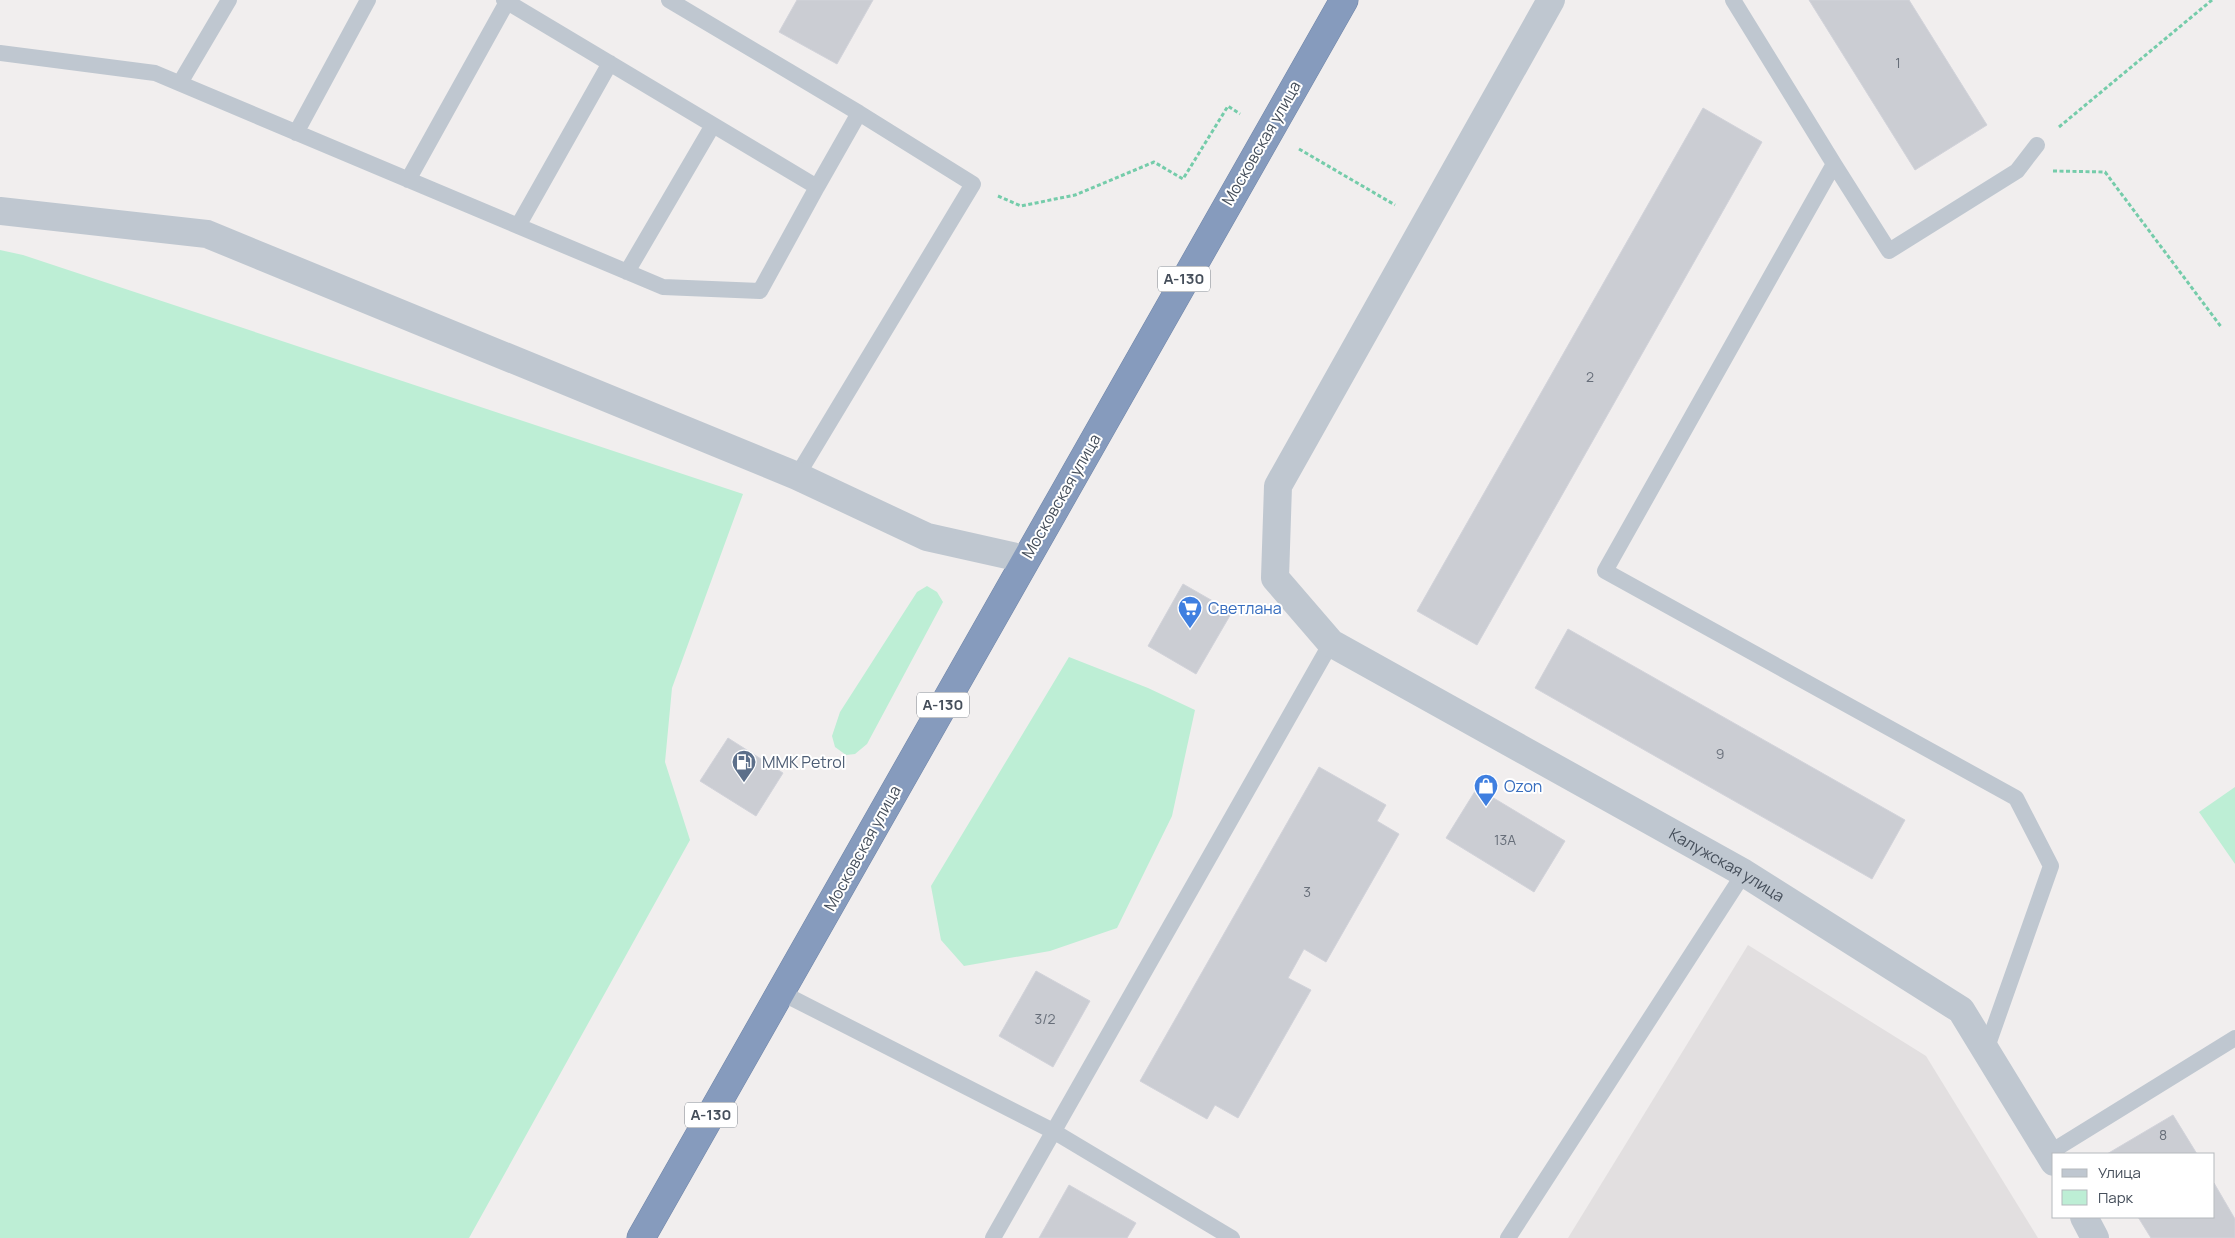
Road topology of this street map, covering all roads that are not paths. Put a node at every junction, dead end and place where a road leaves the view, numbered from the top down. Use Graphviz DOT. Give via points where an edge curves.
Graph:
graph roads {
  1 [pos="229,0"];
  2 [pos="368,0"];
  3 [pos="669,0"];
  4 [pos="1344,0"];
  5 [pos="1551,0"];
  6 [pos="1732,0"];
  7 [pos="505,1"];
  8 [pos="0,53"];
  9 [pos="610,63"];
  10 [pos="180,83"];
  11 [pos="859,113"];
  12 [pos="713,125"];
  13 [pos="296,133"];
  14 [pos="2037,145"];
  15 [pos="1834,164"];
  16 [pos="408,180"];
  17 [pos="817,187"];
  18 [pos="0,211"];
  19 [pos="518,226"];
  20 [pos="627,272"];
  21 [pos="797,476"];
  22 [pos="1025,559"];
  23 [pos="1331,643"];
  24 [pos="1744,873"];
  25 [pos="780,992"];
  26 [pos="2235,1038"];
  27 [pos="1985,1053"];
  28 [pos="1052,1131"];
  29 [pos="2057,1153"];
  30 [pos="2051,1157"];
  31 [pos="2085,1218"];
  32 [pos="641,1238"];
  33 [pos="993,1238"];
  34 [pos="1232,1238"];
  35 [pos="1508,1238"];
  36 [pos="2095,1238"];
  1 -- 10 [label="lane"];
  2 -- 13 [label="lane"];
  3 -- 11 [label="lane"];
  4 -- 22 [label="highway, Московская улица / А-130"];
  5 -- 23 [label="street" via="1278,486 1275,578"];
  6 -- 15 [label="lane"];
  7 -- 9 [label="lane"];
  7 -- 16 [label="lane"];
  8 -- 10 [label="lane" via="155,73"];
  9 -- 12 [label="lane"];
  9 -- 19 [label="lane"];
  10 -- 13 [label="lane"];
  11 -- 17 [label="lane"];
  11 -- 21 [label="lane" via="973,184"];
  12 -- 17 [label="lane"];
  12 -- 20 [label="lane"];
  13 -- 16 [label="lane"];
  14 -- 15 [label="lane" via="2017,171 1889,251"];
  15 -- 27 [label="lane" via="1605,571 2016,798 2052,866"];
  16 -- 19 [label="lane"];
  17 -- 20 [label="lane" via="760,291 663,288"];
  18 -- 21 [label="street" via="207,234"];
  19 -- 20 [label="lane"];
  21 -- 22 [label="street" via="927,537"];
  22 -- 25 [label="highway, Московская улица / А-130"];
  23 -- 24 [label="street, Калужская улица"];
  23 -- 28 [label="lane"];
  24 -- 27 [label="street, Калужская улица" via="1961,1010"];
  24 -- 35 [label="lane"];
  25 -- 28 [label="lane"];
  25 -- 32 [label="highway, А-130"];
  26 -- 29 [label="lane"];
  27 -- 30 [label="street, Калужская улица"];
  28 -- 33 [label="lane"];
  28 -- 34 [label="lane"];
  31 -- 36 [label="street"];
}
